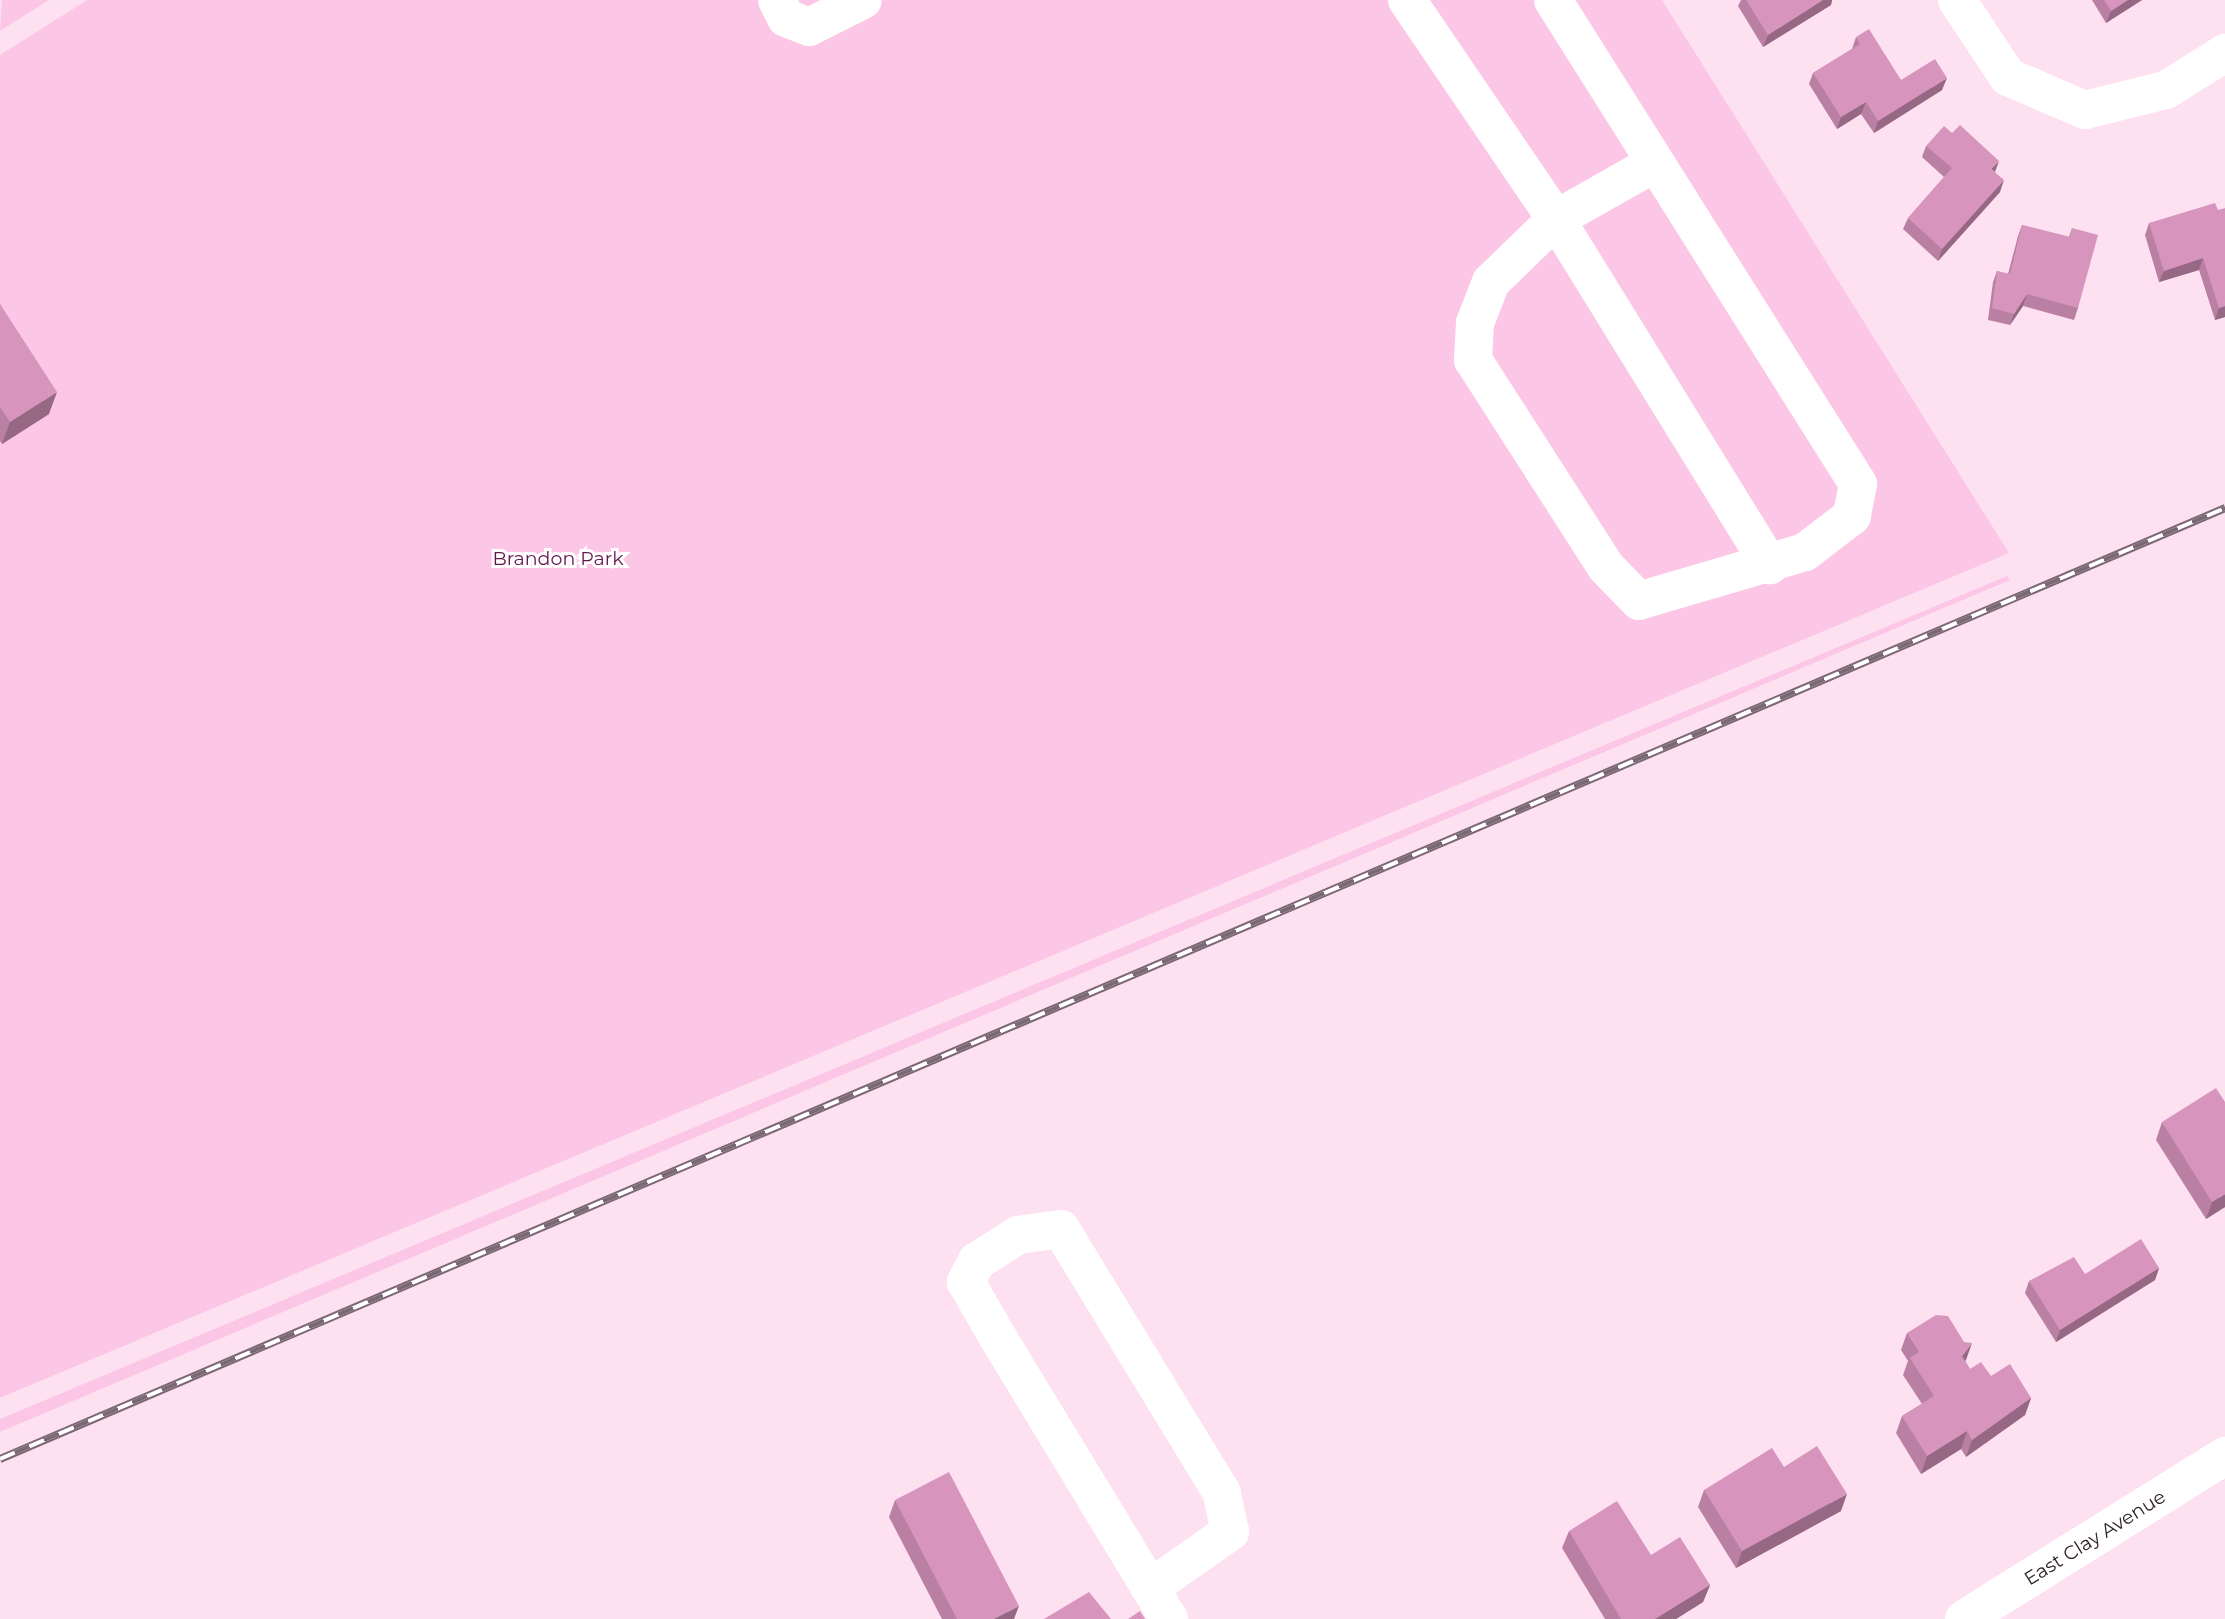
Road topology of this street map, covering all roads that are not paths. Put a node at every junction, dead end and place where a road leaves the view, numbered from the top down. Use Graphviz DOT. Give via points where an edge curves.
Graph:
graph roads {
  1 [pos="777,0"];
  2 [pos="863,0"];
  3 [pos="1407,0"];
  4 [pos="1553,0"];
  5 [pos="1957,0"];
  6 [pos="2225,53"];
  7 [pos="1655,163"];
  8 [pos="1556,219"];
  9 [pos="1770,565"];
  10 [pos="2225,1456"];
  11 [pos="1160,1603"];
  12 [pos="1964,1619"];
  1 -- 2 [label="street" via="786,18 808,27"];
  3 -- 8 [label="street"];
  4 -- 7 [label="street"];
  5 -- 6 [label="street" via="2008,77 2085,110 2166,90"];
  7 -- 8 [label="street"];
  7 -- 9 [label="street" via="1858,484 1852,516 1805,552"];
  8 -- 9 [label="street"];
  8 -- 9 [label="street" via="1491,282 1475,323 1473,360 1606,567 1639,601"];
  10 -- 12 [label="street, East Clay Avenue"];
  11 -- 11 [label="street" via="967,1282 977,1261 1018,1235 1061,1229 1222,1493 1230,1532"];
}
